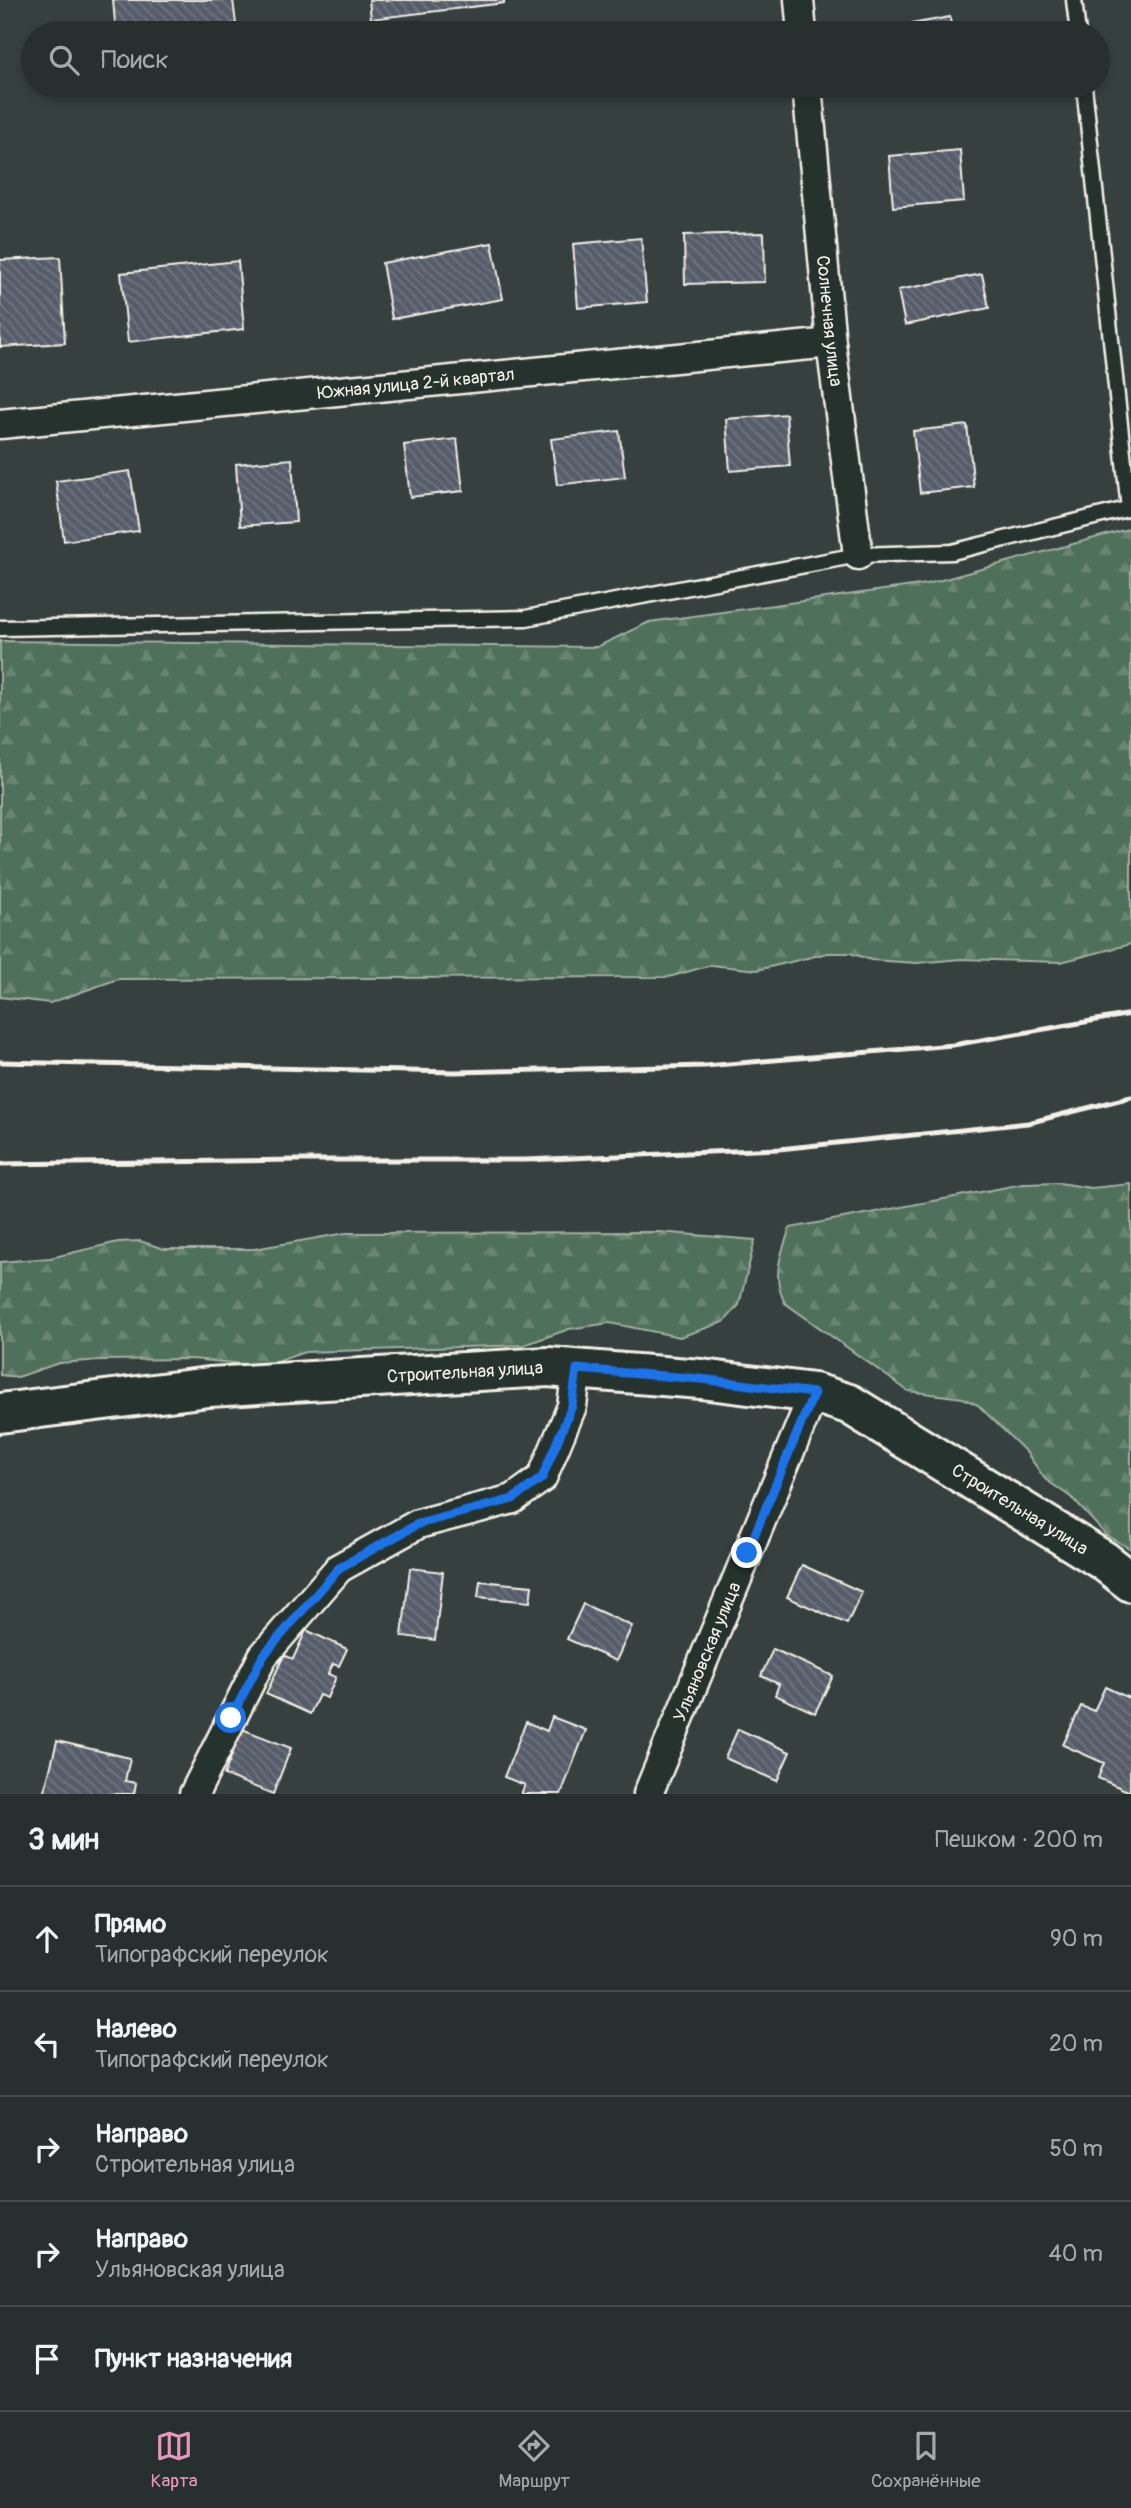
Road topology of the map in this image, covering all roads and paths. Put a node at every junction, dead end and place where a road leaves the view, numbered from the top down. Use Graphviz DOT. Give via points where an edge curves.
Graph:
graph roads {
  1 [pos="799,0"];
  2 [pos="1074,0"];
  3 [pos="801,21"];
  4 [pos="1077,21"];
  5 [pos="808,98"];
  6 [pos="1085,98"];
  7 [pos="831,343"];
  8 [pos="0,424"];
  9 [pos="1130,509"];
  10 [pos="858,555"];
  11 [pos="0,628"];
  12 [pos="577,1369"];
  13 [pos="814,1393"];
  14 [pos="0,1413"];
  15 [pos="1131,1582"];
  16 [pos="194,1794"];
  17 [pos="648,1794"];
  1 -- 3 [label="street"];
  2 -- 4 [label="lane"];
  5 -- 7 [label="street, Солнечная улица"];
  6 -- 9 [label="lane"];
  7 -- 8 [label="street, Южная улица 2-й квартал"];
  7 -- 10 [label="street, Солнечная улица"];
  9 -- 10 [label="lane" via="952,552"];
  10 -- 11 [label="lane" via="526,618"];
  12 -- 13 [label="street, Строительная улица"];
  12 -- 14 [label="street, Строительная улица" via="209,1387"];
  12 -- 16 [label="street" via="572,1406 542,1478 513,1499 418,1524 339,1568 263,1656"];
  13 -- 15 [label="street, Строительная улица" via="849,1405"];
  13 -- 17 [label="street, Ульяновская улица"];
}
